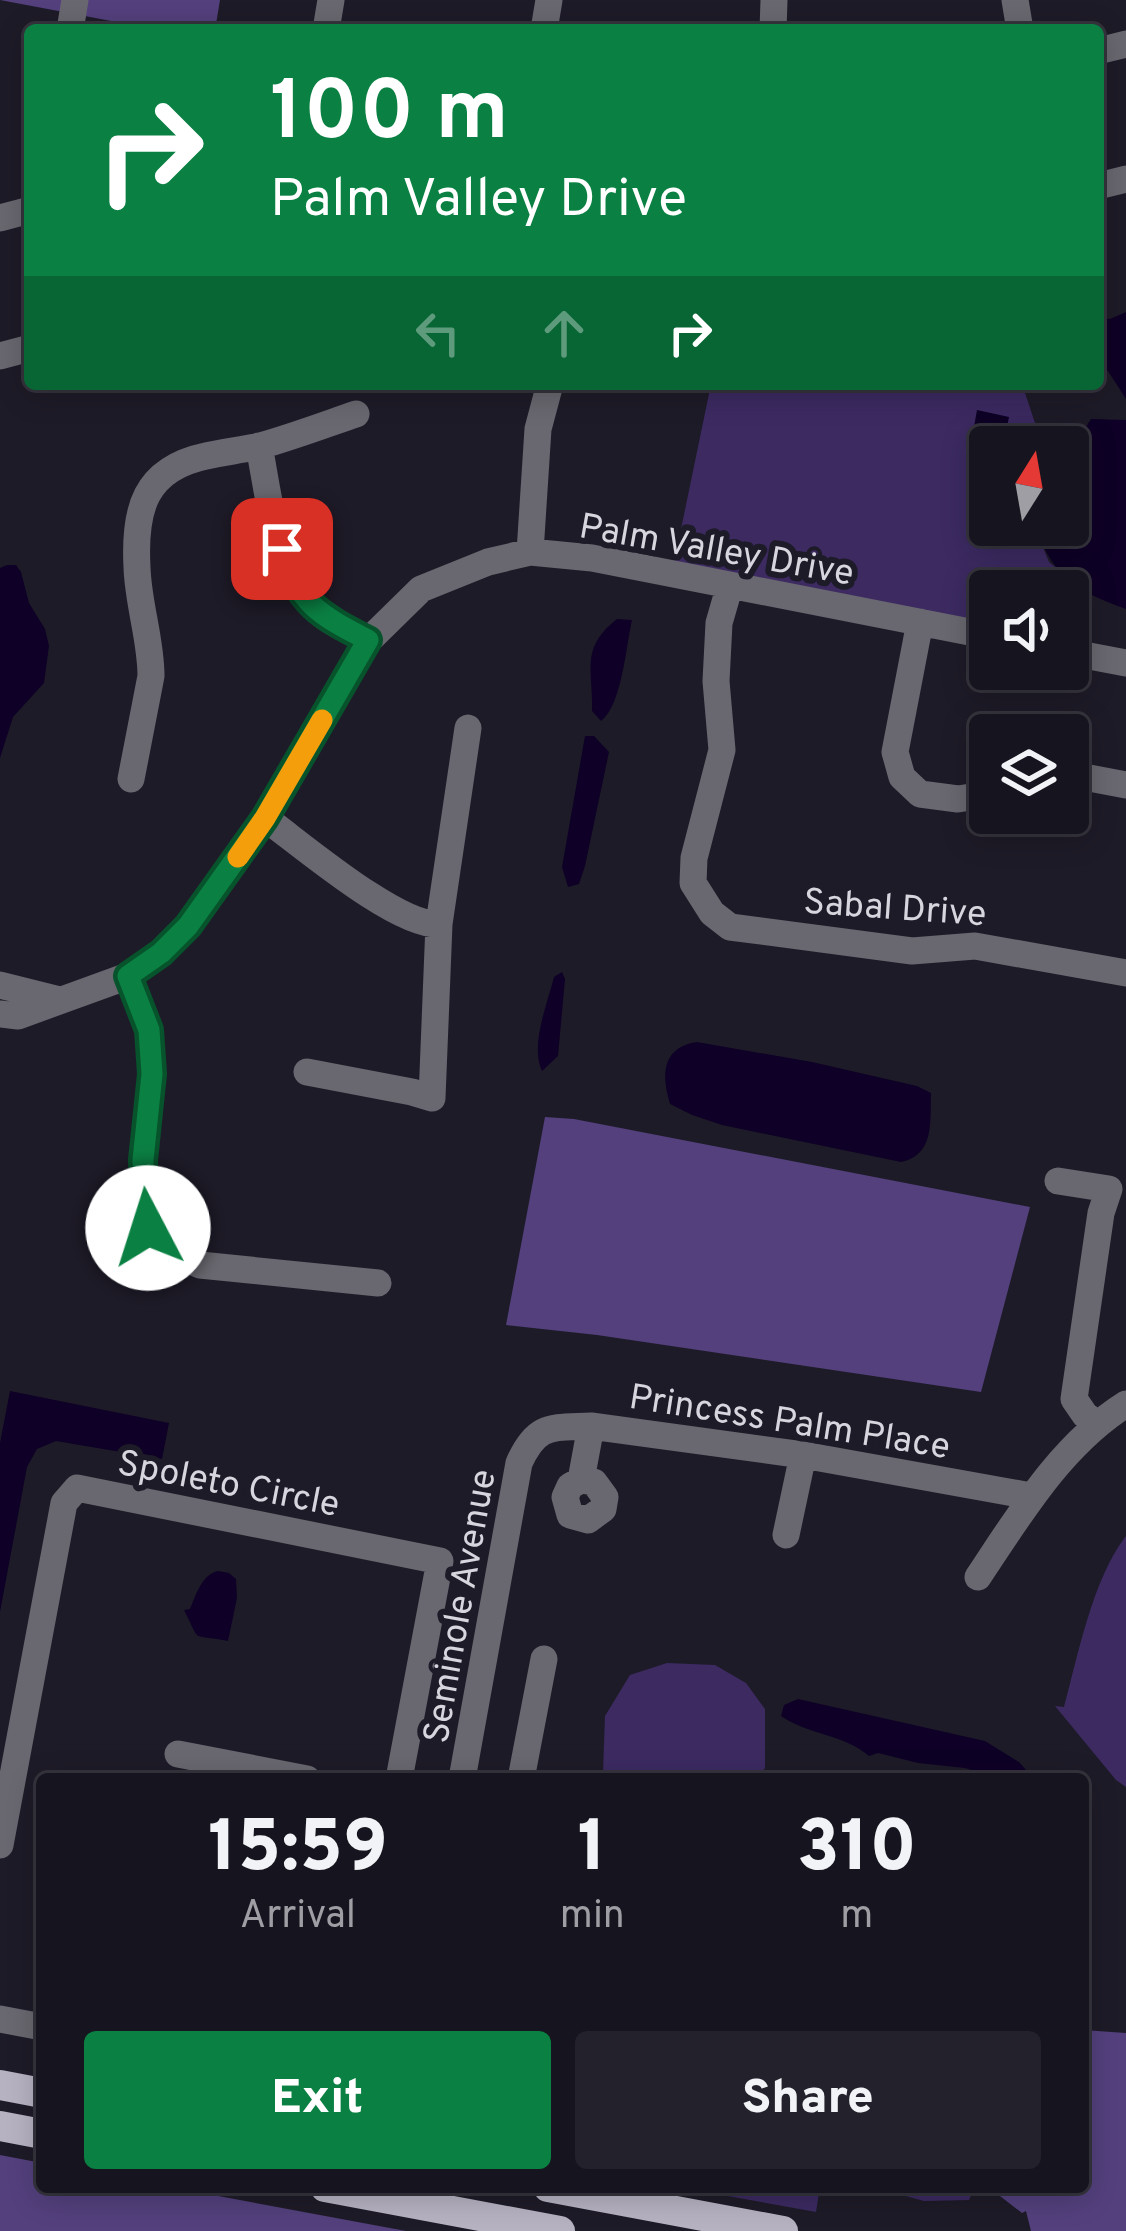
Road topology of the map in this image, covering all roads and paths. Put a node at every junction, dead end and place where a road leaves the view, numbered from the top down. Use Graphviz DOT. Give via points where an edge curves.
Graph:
graph roads {
  1 [pos="548,390"];
  2 [pos="356,414"];
  3 [pos="259,446"];
  4 [pos="530,552"];
  5 [pos="730,585"];
  6 [pos="920,622"];
  7 [pos="969,632"];
  8 [pos="368,640"];
  9 [pos="1089,656"];
  10 [pos="1126,663"];
  11 [pos="468,728"];
  12 [pos="1089,778"];
  13 [pos="131,779"];
  14 [pos="1126,784"];
  15 [pos="969,797"];
  16 [pos="265,818"];
  17 [pos="439,924"];
  18 [pos="1126,973"];
  19 [pos="128,976"];
  20 [pos="0,986"];
  21 [pos="60,1000"];
  22 [pos="0,1014"];
  23 [pos="307,1072"];
  24 [pos="1058,1181"];
  25 [pos="1118,1185"];
  26 [pos="378,1283"];
  27 [pos="1126,1404"];
  28 [pos="1096,1423"];
  29 [pos="591,1426"];
  30 [pos="803,1455"];
  31 [pos="581,1480"];
  32 [pos="1031,1496"];
  33 [pos="786,1535"];
  34 [pos="978,1576"];
  35 [pos="544,1659"];
  36 [pos="178,1754"];
  37 [pos="276,1773"];
  38 [pos="400,1773"];
  39 [pos="463,1773"];
  40 [pos="522,1773"];
  41 [pos="0,1845"];
  42 [pos="0,2019"];
  43 [pos="36,2026"];
  44 [pos="0,2086"];
  45 [pos="36,2092"];
  46 [pos="0,2126"];
  47 [pos="36,2133"];
  48 [pos="385,2193"];
  49 [pos="580,2193"];
  50 [pos="560,2231"];
  51 [pos="783,2231"];
  1 -- 4 [label="street"];
  2 -- 3 [label="street"];
  3 -- 8 [label="street" via="290,578 311,606"];
  3 -- 13 [label="street" via="176,465 142,501 137,569 151,676"];
  4 -- 5 [label="street, Palm Valley Drive"];
  4 -- 8 [label="street, Palm Valley Drive" via="421,590"];
  5 -- 6 [label="street, Palm Valley Drive"];
  5 -- 18 [label="street, Sabal Drive" via="716,681 722,750 694,859 693,883 712,913 730,926 912,951 975,946"];
  6 -- 7 [label="street, Palm Valley Drive"];
  6 -- 15 [label="street" via="896,752 902,777 920,794"];
  8 -- 16 [label="street, Palm Valley Drive"];
  9 -- 10 [label="street"];
  11 -- 17 [label="street"];
  12 -- 14 [label="street"];
  16 -- 17 [label="street" via="399,914"];
  16 -- 19 [label="street, Palm Valley Drive" via="188,926"];
  17 -- 23 [label="street" via="433,1098"];
  19 -- 21 [label="street, Palm Valley Drive"];
  19 -- 26 [label="street" via="149,1030 144,1198 155,1237 200,1265"];
  20 -- 21 [label="street"];
  21 -- 22 [label="street, Palm Valley Drive" via="18,1016"];
  24 -- 25 [label="street"];
  25 -- 28 [label="street" via="1101,1213 1074,1399"];
  27 -- 28 [label="street"];
  28 -- 32 [label="street"];
  29 -- 30 [label="street, Princess Palm Place"];
  29 -- 31 [label="street, Princess Palm Place"];
  29 -- 39 [label="street, Seminole Avenue" via="541,1432 519,1463"];
  30 -- 32 [label="street, Princess Palm Place"];
  30 -- 33 [label="street"];
  32 -- 34 [label="street"];
  35 -- 40 [label="street"];
  36 -- 37 [label="street"];
  38 -- 41 [label="street, Spoleto Circle" via="440,1561 77,1489 64,1503"];
  42 -- 43 [label="street"];
  44 -- 45 [label="main road"];
  46 -- 47 [label="main road"];
  48 -- 50 [label="main road"];
  49 -- 51 [label="main road"];
}
